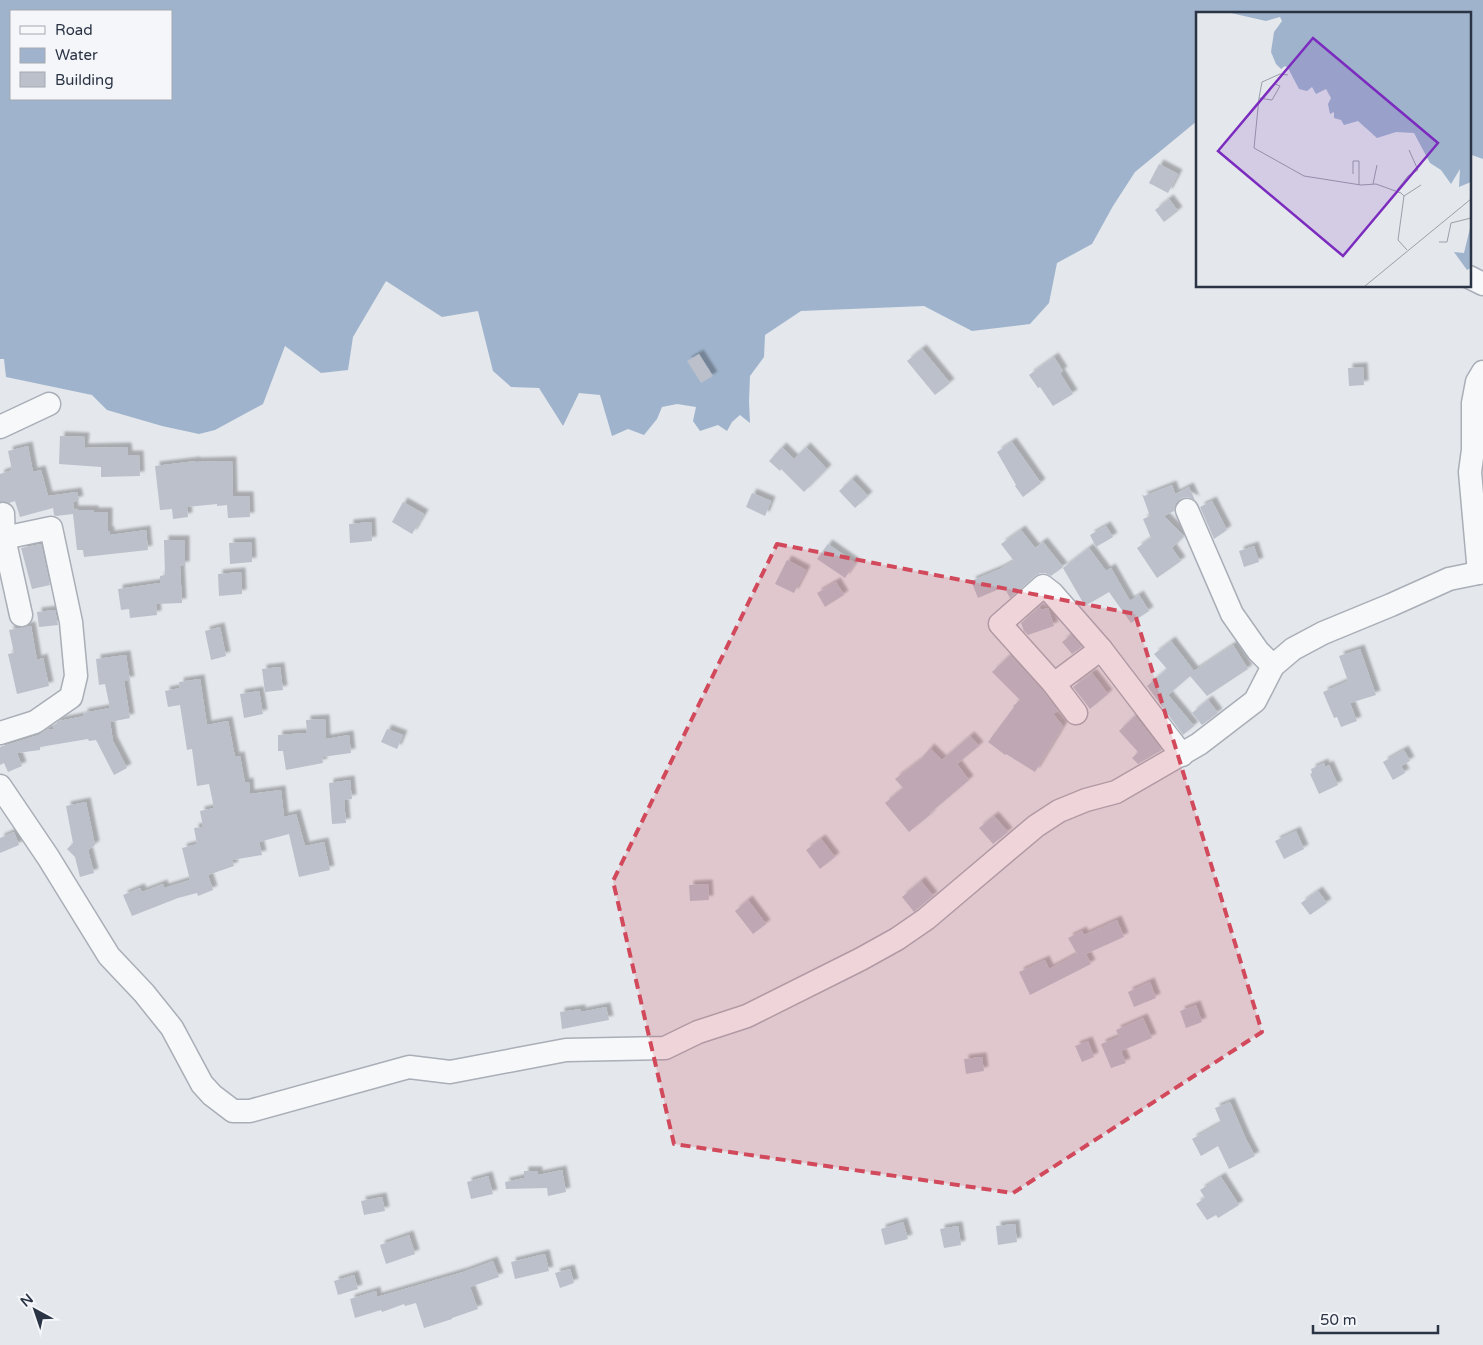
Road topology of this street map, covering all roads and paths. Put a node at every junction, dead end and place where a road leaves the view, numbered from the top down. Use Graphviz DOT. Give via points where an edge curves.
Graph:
graph roads {
  1 [pos="1470,278"];
  2 [pos="1483,284"];
  3 [pos="1483,372"];
  4 [pos="48,404"];
  5 [pos="0,427"];
  6 [pos="1187,510"];
  7 [pos="3,514"];
  8 [pos="4,538"];
  9 [pos="1481,572"];
  10 [pos="21,615"];
  11 [pos="1102,650"];
  12 [pos="1273,666"];
  13 [pos="1054,684"];
  14 [pos="1076,713"];
  15 [pos="0,733"];
  16 [pos="1182,755"];
  17 [pos="0,786"];
  1 -- 2 [label="street"];
  3 -- 9 [label="street" via="1477,382 1473,403 1470,472"];
  4 -- 5 [label="street"];
  6 -- 12 [label="street" via="1232,614"];
  7 -- 8 [label="street"];
  8 -- 10 [label="street"];
  8 -- 15 [label="street" via="51,528 71,622 76,676 71,697 35,722"];
  9 -- 12 [label="street" via="1449,579 1323,633 1293,649"];
  11 -- 13 [label="street"];
  11 -- 13 [label="street" via="1052,593 1042,586 1000,624"];
  11 -- 16 [label="street"];
  12 -- 16 [label="street" via="1255,701"];
  13 -- 14 [label="street"];
  16 -- 17 [label="street" via="1116,792 1059,811 897,939 747,1016 698,1032 665,1048 566,1050 450,1072 409,1068 250,1111 233,1111 202,1084 172,1028 110,956"];
}
